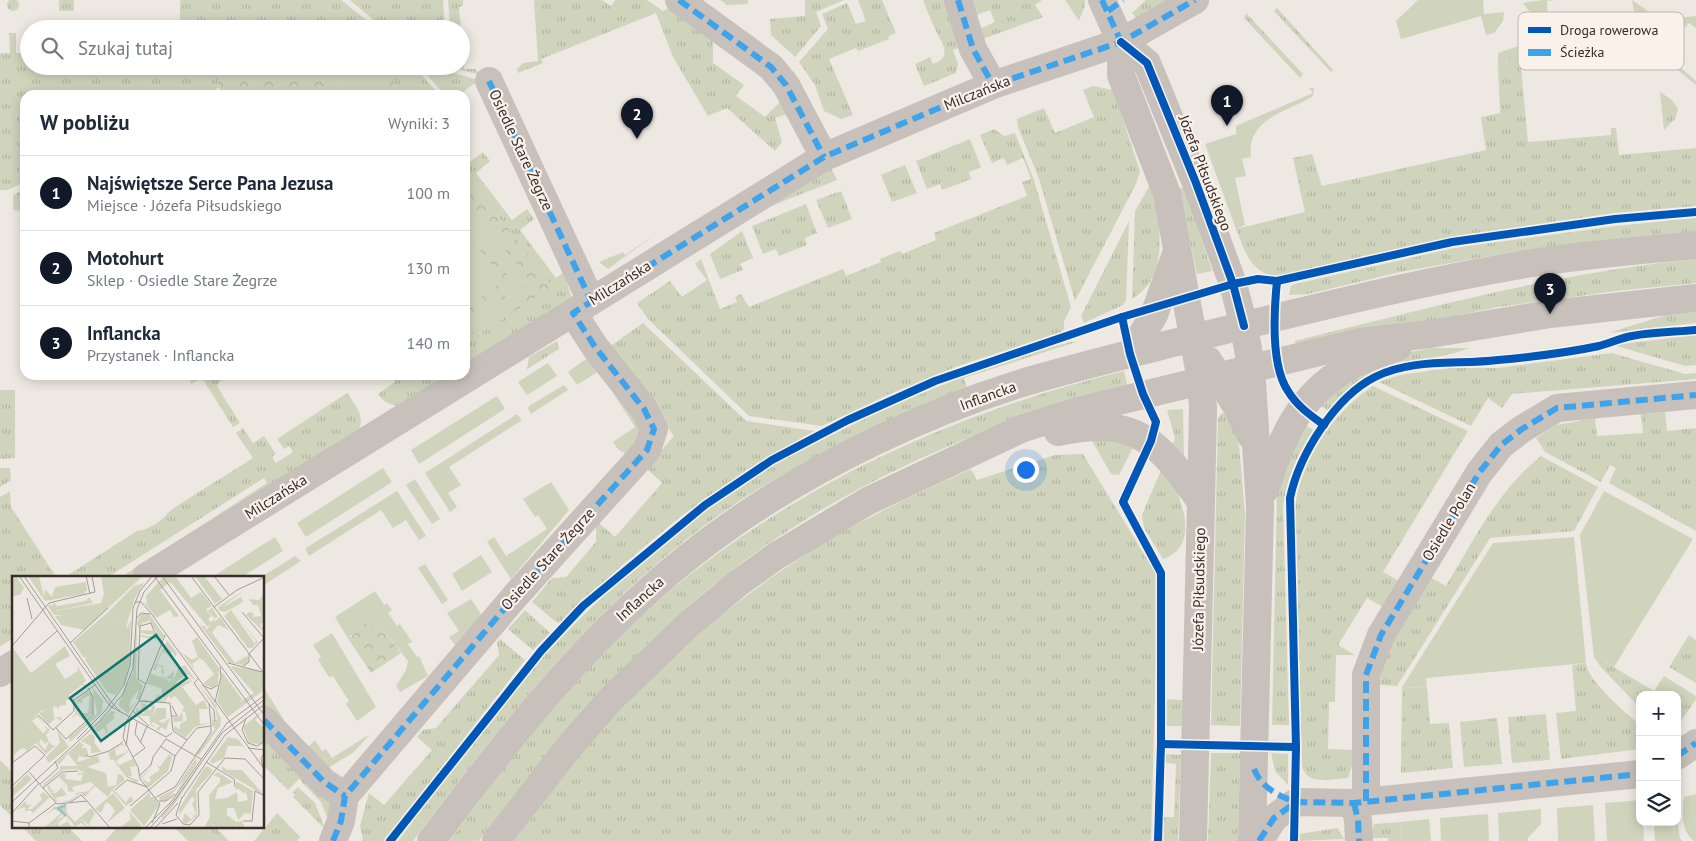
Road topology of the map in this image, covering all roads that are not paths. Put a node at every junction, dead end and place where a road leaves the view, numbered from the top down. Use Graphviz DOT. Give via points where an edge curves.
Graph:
graph roads {
  1 [pos="679,0"];
  2 [pos="958,0"];
  3 [pos="1195,0"];
  4 [pos="1111,4"];
  5 [pos="1121,42"];
  6 [pos="489,81"];
  7 [pos="993,85"];
  8 [pos="824,157"];
  9 [pos="1696,245"];
  10 [pos="1178,250"];
  11 [pos="1696,298"];
  12 [pos="582,307"];
  13 [pos="1244,326"];
  14 [pos="1430,334"];
  15 [pos="1193,338"];
  16 [pos="1130,354"];
  17 [pos="1251,367"];
  18 [pos="470,376"];
  19 [pos="1209,378"];
  20 [pos="464,380"];
  21 [pos="1696,395"];
  22 [pos="986,448"];
  23 [pos="1257,461"];
  24 [pos="1201,502"];
  25 [pos="1260,506"];
  26 [pos="148,576"];
  27 [pos="12,665"];
  28 [pos="0,673"];
  29 [pos="265,721"];
  30 [pos="1696,743"];
  31 [pos="1681,753"];
  32 [pos="1254,770"];
  33 [pos="1636,774"];
  34 [pos="346,796"];
  35 [pos="1296,802"];
  36 [pos="1360,802"];
  37 [pos="333,841"];
  38 [pos="431,841"];
  39 [pos="496,841"];
  40 [pos="1193,841"];
  41 [pos="1252,841"];
  42 [pos="1259,841"];
  43 [pos="1359,841"];
  1 -- 8 [label="street" via="771,67 786,85"];
  2 -- 7 [label="street" via="973,49"];
  3 -- 5 [label="street, Milczańska"];
  4 -- 5 [label="street, Józefa Piłsudskiego"];
  5 -- 7 [label="street, Milczańska"];
  5 -- 10 [label="street, Józefa Piłsudskiego" via="1121,75 1168,194"];
  5 -- 13 [label="street, Józefa Piłsudskiego" via="1147,63 1196,183 1233,284"];
  6 -- 12 [label="street, Osiedle Stare Żegrze"];
  7 -- 8 [label="street, Milczańska"];
  8 -- 12 [label="street, Milczańska"];
  9 -- 13 [label="street, Inflancka" via="1519,265 1411,285"];
  10 -- 15 [label="street, Józefa Piłsudskiego"];
  10 -- 16 [label="street" via="1154,315"];
  11 -- 14 [label="street" via="1550,314"];
  12 -- 18 [label="street, Milczańska"];
  12 -- 34 [label="street, Osiedle Stare Żegrze" via="595,347 644,409 654,429 647,450 516,595"];
  13 -- 15 [label="street, Inflancka"];
  13 -- 17 [label="street, Józefa Piłsudskiego"];
  14 -- 17 [label="street" via="1360,342"];
  14 -- 25 [label="street" via="1350,366 1317,390 1301,408 1280,443"];
  15 -- 16 [label="street, Inflancka"];
  15 -- 19 [label="street, Józefa Piłsudskiego"];
  16 -- 38 [label="street, Inflancka" via="1030,381 929,418 792,486 731,524 692,553 598,638 552,686"];
  17 -- 19 [label="street"];
  17 -- 23 [label="street, Józefa Piłsudskiego"];
  19 -- 22 [label="street" via="1078,411 1021,430"];
  19 -- 23 [label="street, Józefa Piłsudskiego" via="1248,430"];
  19 -- 24 [label="street, Józefa Piłsudskiego" via="1203,408"];
  20 -- 26 [label="street, Milczańska"];
  21 -- 36 [label="street, Osiedle Polan" via="1557,408 1501,445 1479,473 1381,635 1366,675"];
  22 -- 24 [label="street" via="1070,429 1098,426 1128,430 1151,441 1174,464"];
  22 -- 39 [label="street" via="868,501 776,556 737,584 688,625 610,700"];
  23 -- 25 [label="street, Józefa Piłsudskiego"];
  24 -- 40 [label="street, Józefa Piłsudskiego"];
  25 -- 32 [label="street, Józefa Piłsudskiego"];
  27 -- 28 [label="street"];
  29 -- 34 [label="street" via="324,782"];
  30 -- 31 [label="street"];
  32 -- 35 [label="street" via="1272,791"];
  32 -- 41 [label="street, Józefa Piłsudskiego"];
  33 -- 36 [label="street"];
  34 -- 37 [label="street, Osiedle Stare Żegrze"];
  35 -- 36 [label="street"];
  35 -- 42 [label="street" via="1274,818"];
  36 -- 43 [label="street, Osiedle Polan"];
}
